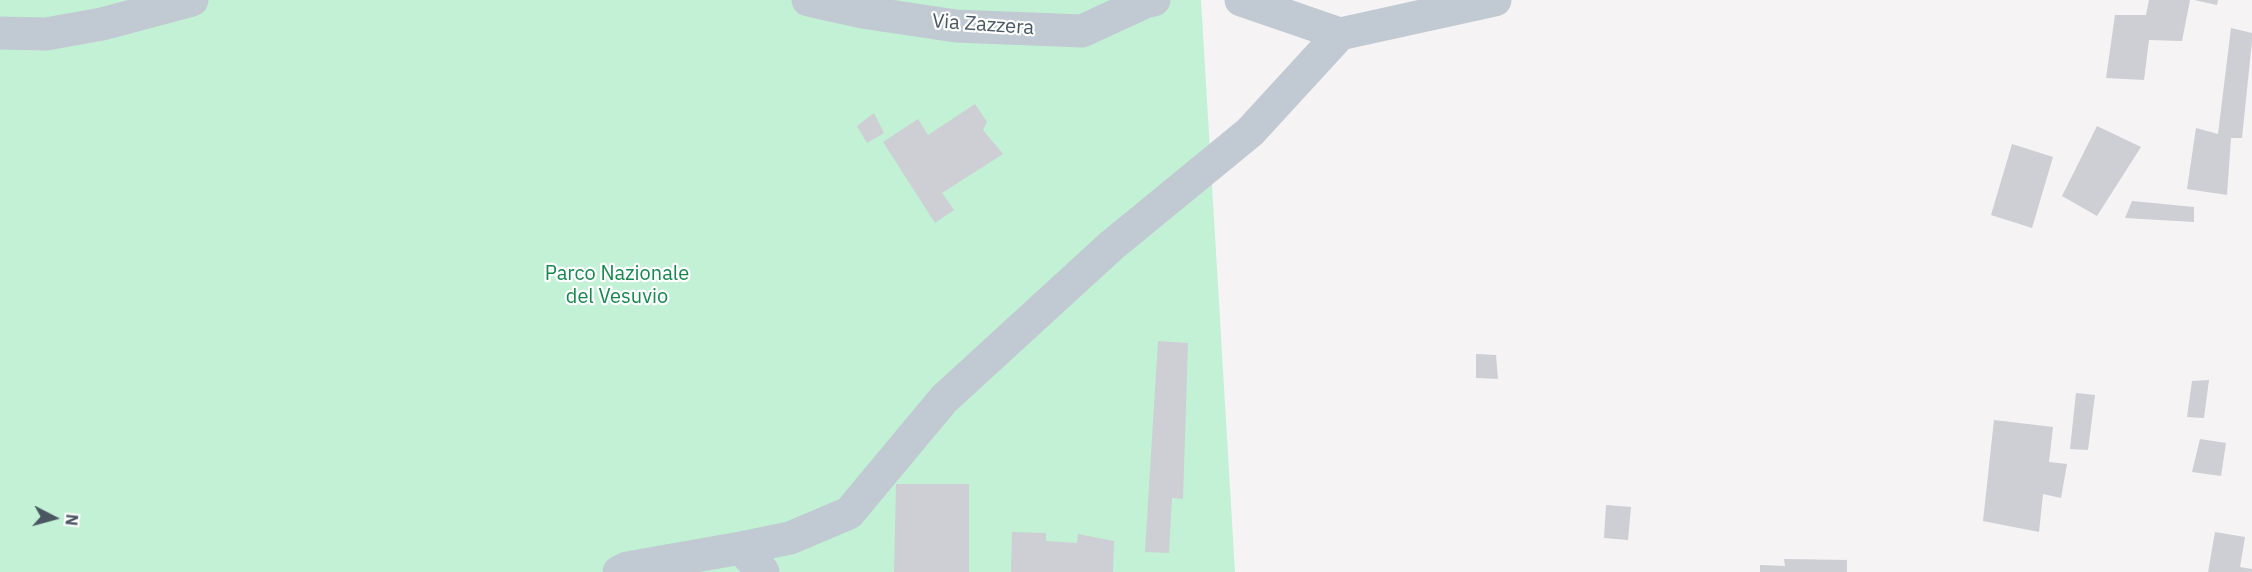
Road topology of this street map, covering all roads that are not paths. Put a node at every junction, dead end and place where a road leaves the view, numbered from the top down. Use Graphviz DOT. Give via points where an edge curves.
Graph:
graph roads {
  1 [pos="192,0"];
  2 [pos="808,0"];
  3 [pos="1154,0"];
  4 [pos="1241,0"];
  5 [pos="1495,0"];
  6 [pos="0,33"];
  7 [pos="1340,34"];
  8 [pos="741,548"];
  9 [pos="619,572"];
  10 [pos="763,572"];
  1 -- 6 [label="street" via="46,34"];
  2 -- 3 [label="street, Via Zazzera" via="956,26 1082,31"];
  4 -- 7 [label="street"];
  5 -- 7 [label="street"];
  7 -- 8 [label="street" via="1250,132 1111,246 944,399 849,513 790,538"];
  8 -- 9 [label="street"];
  8 -- 10 [label="street"];
}
